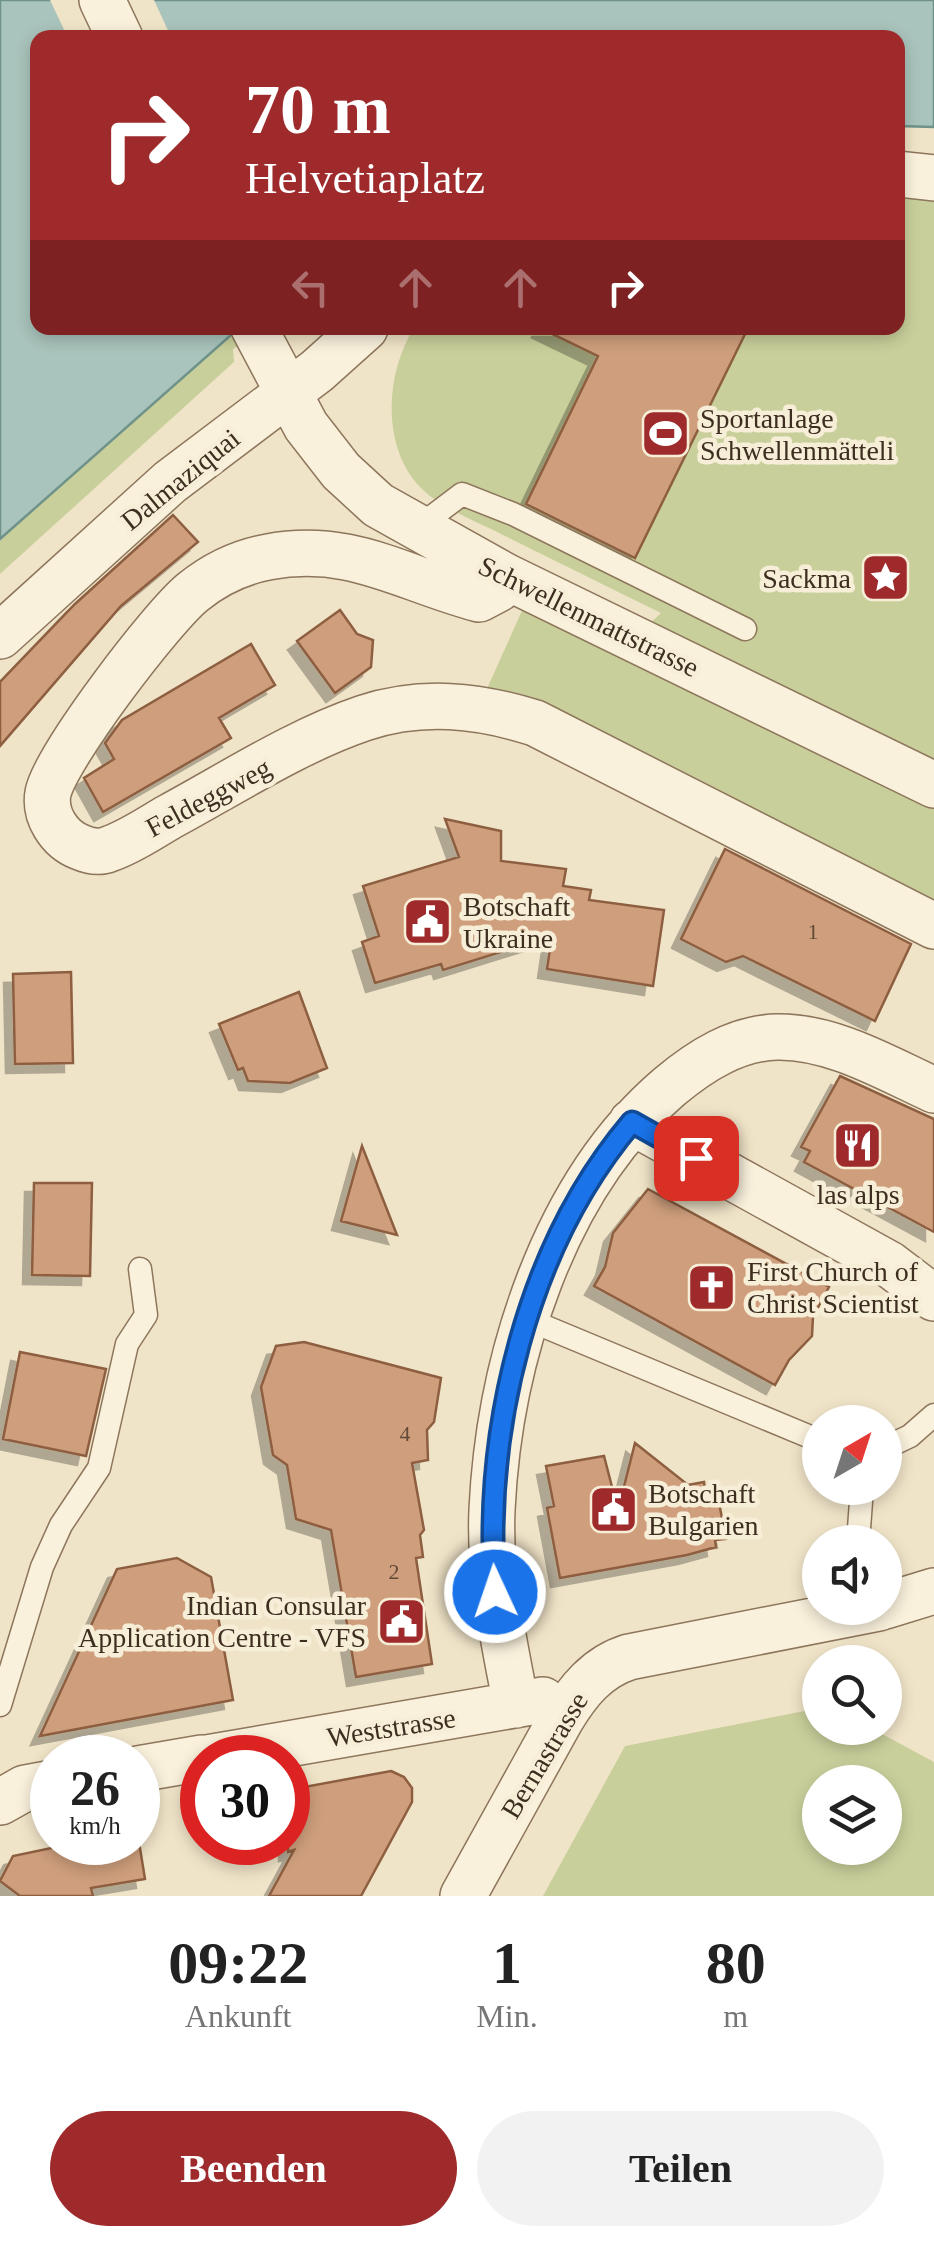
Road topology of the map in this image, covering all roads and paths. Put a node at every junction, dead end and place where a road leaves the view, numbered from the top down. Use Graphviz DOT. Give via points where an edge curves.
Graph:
graph roads {
  1 [pos="102,0"];
  2 [pos="116,30"];
  3 [pos="905,175"];
  4 [pos="934,178"];
  5 [pos="258,335"];
  6 [pos="357,335"];
  7 [pos="287,394"];
  8 [pos="416,528"];
  9 [pos="505,576"];
  10 [pos="745,630"];
  11 [pos="0,636"];
  12 [pos="934,785"];
  13 [pos="934,926"];
  14 [pos="934,1090"];
  15 [pos="632,1122"];
  16 [pos="140,1270"];
  17 [pos="934,1298"];
  18 [pos="529,1320"];
  19 [pos="934,1415"];
  20 [pos="802,1434"];
  21 [pos="902,1437"];
  22 [pos="934,1591"];
  23 [pos="902,1601"];
  24 [pos="802,1624"];
  25 [pos="579,1692"];
  26 [pos="0,1705"];
  27 [pos="516,1705"];
  28 [pos="310,1740"];
  29 [pos="30,1787"];
  30 [pos="0,1802"];
  31 [pos="463,1896"];
  1 -- 2 [label="street"];
  3 -- 4 [label="street"];
  5 -- 7 [label="street, Schwellenmattstrasse"];
  6 -- 7 [label="street, Dalmaziquai"];
  7 -- 8 [label="street, Schwellenmattstrasse" via="342,471"];
  7 -- 11 [label="street, Dalmaziquai" via="170,482"];
  8 -- 9 [label="street, Schwellenmattstrasse"];
  8 -- 10 [label="lane" via="462,494"];
  9 -- 12 [label="street, Schwellenmattstrasse"];
  9 -- 13 [label="street, Feldeggweg" via="498,589 479,599 362,558 310,552 251,561 218,576 170,613 88,724 50,787 52,822 75,846 108,850 364,719 462,706 534,723"];
  14 -- 15 [label="street" via="820,1043 760,1038 697,1065"];
  15 -- 17 [label="street" via="888,1264"];
  15 -- 18 [label="street" via="570,1216"];
  16 -- 26 [label="lane" via="146,1314 127,1344 99,1468 42,1567"];
  18 -- 20 [label="lane"];
  18 -- 27 [label="street" via="504,1418 492,1510 495,1592"];
  19 -- 21 [label="lane"];
  22 -- 23 [label="street, Bernastrasse"];
  24 -- 25 [label="street, Bernastrasse" via="629,1657"];
  25 -- 27 [label="street, Weststrasse"];
  25 -- 31 [label="street, Bernastrasse"];
  27 -- 28 [label="street, Weststrasse"];
  29 -- 30 [label="street"];
}
